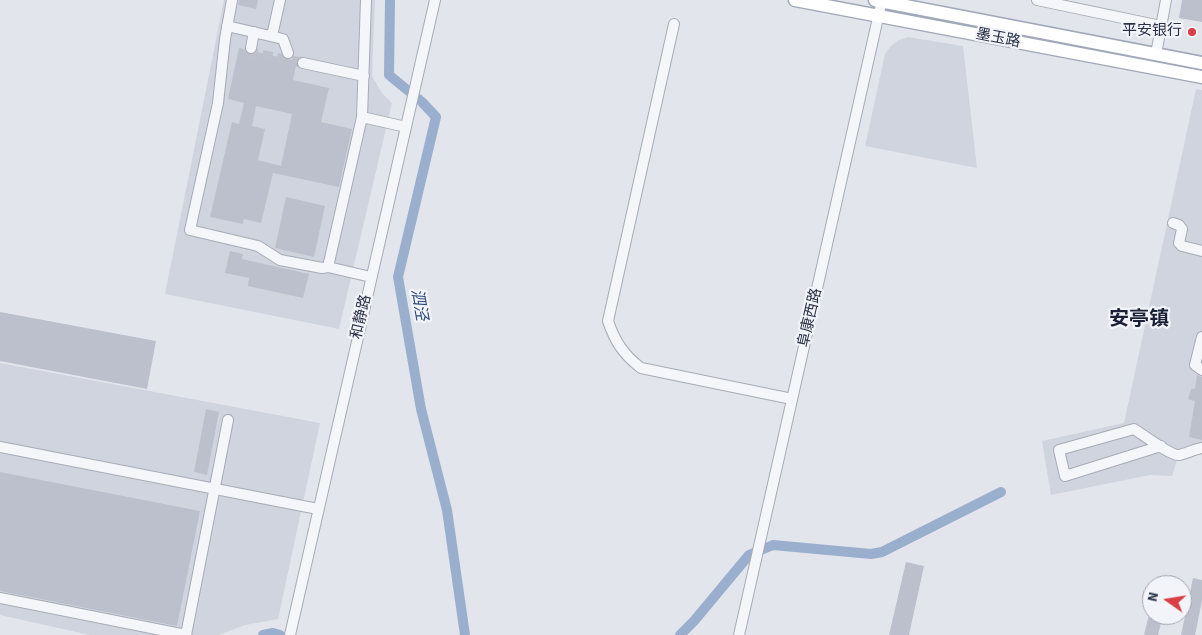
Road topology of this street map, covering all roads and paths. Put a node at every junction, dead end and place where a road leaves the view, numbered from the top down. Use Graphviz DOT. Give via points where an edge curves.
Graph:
graph roads {
  1 [pos="232,0"];
  2 [pos="280,0"];
  3 [pos="366,0"];
  4 [pos="435,0"];
  5 [pos="795,0"];
  6 [pos="880,0"];
  7 [pos="1037,0"];
  8 [pos="1166,0"];
  9 [pos="879,15"];
  10 [pos="674,24"];
  11 [pos="227,26"];
  12 [pos="1161,26"];
  13 [pos="254,32"];
  14 [pos="272,36"];
  15 [pos="251,48"];
  16 [pos="288,53"];
  17 [pos="1156,54"];
  18 [pos="1202,63"];
  19 [pos="303,64"];
  20 [pos="364,76"];
  21 [pos="1202,77"];
  22 [pos="362,117"];
  23 [pos="406,127"];
  24 [pos="1172,223"];
  25 [pos="1202,251"];
  26 [pos="328,267"];
  27 [pos="372,276"];
  28 [pos="1202,337"];
  29 [pos="1202,370"];
  30 [pos="792,399"];
  31 [pos="228,420"];
  32 [pos="0,446"];
  33 [pos="1161,446"];
  34 [pos="1202,448"];
  35 [pos="215,489"];
  36 [pos="318,509"];
  37 [pos="0,598"];
  38 [pos="290,635"];
  39 [pos="738,635"];
  1 -- 11 [label="street"];
  2 -- 14 [label="street"];
  3 -- 20 [label="street"];
  4 -- 23 [label="street, 和静路"];
  5 -- 9 [label="main road, 墨玉路"];
  6 -- 9 [label="street, 阜康西路"];
  6 -- 17 [label="main road, 墨玉路"];
  7 -- 12 [label="street"];
  8 -- 12 [label="street"];
  9 -- 21 [label="main road, 墨玉路"];
  9 -- 30 [label="street, 阜康西路"];
  10 -- 30 [label="street" via="608,321 614,338 629,359 642,368"];
  11 -- 13 [label="street"];
  11 -- 26 [label="street" via="218,103 190,230 258,246 280,260"];
  12 -- 17 [label="street"];
  13 -- 14 [label="street"];
  13 -- 15 [label="street"];
  14 -- 16 [label="street" via="283,39"];
  17 -- 18 [label="main road, 墨玉路"];
  19 -- 20 [label="street"];
  20 -- 22 [label="street"];
  22 -- 23 [label="street"];
  22 -- 26 [label="street"];
  23 -- 27 [label="street, 和静路"];
  24 -- 25 [label="street" via="1182,229 1179,243 1182,246"];
  26 -- 27 [label="street"];
  27 -- 36 [label="street, 和静路"];
  28 -- 29 [label="street" via="1194,366"];
  30 -- 39 [label="street, 阜康西路"];
  31 -- 35 [label="street"];
  32 -- 35 [label="street"];
  33 -- 33 [label="street" via="1065,476 1058,450 1134,429"];
  33 -- 34 [label="street" via="1171,454 1179,455"];
  35 -- 36 [label="street"];
  35 -- 37 [label="street" via="186,635"];
  36 -- 38 [label="street, 和静路"];
}
